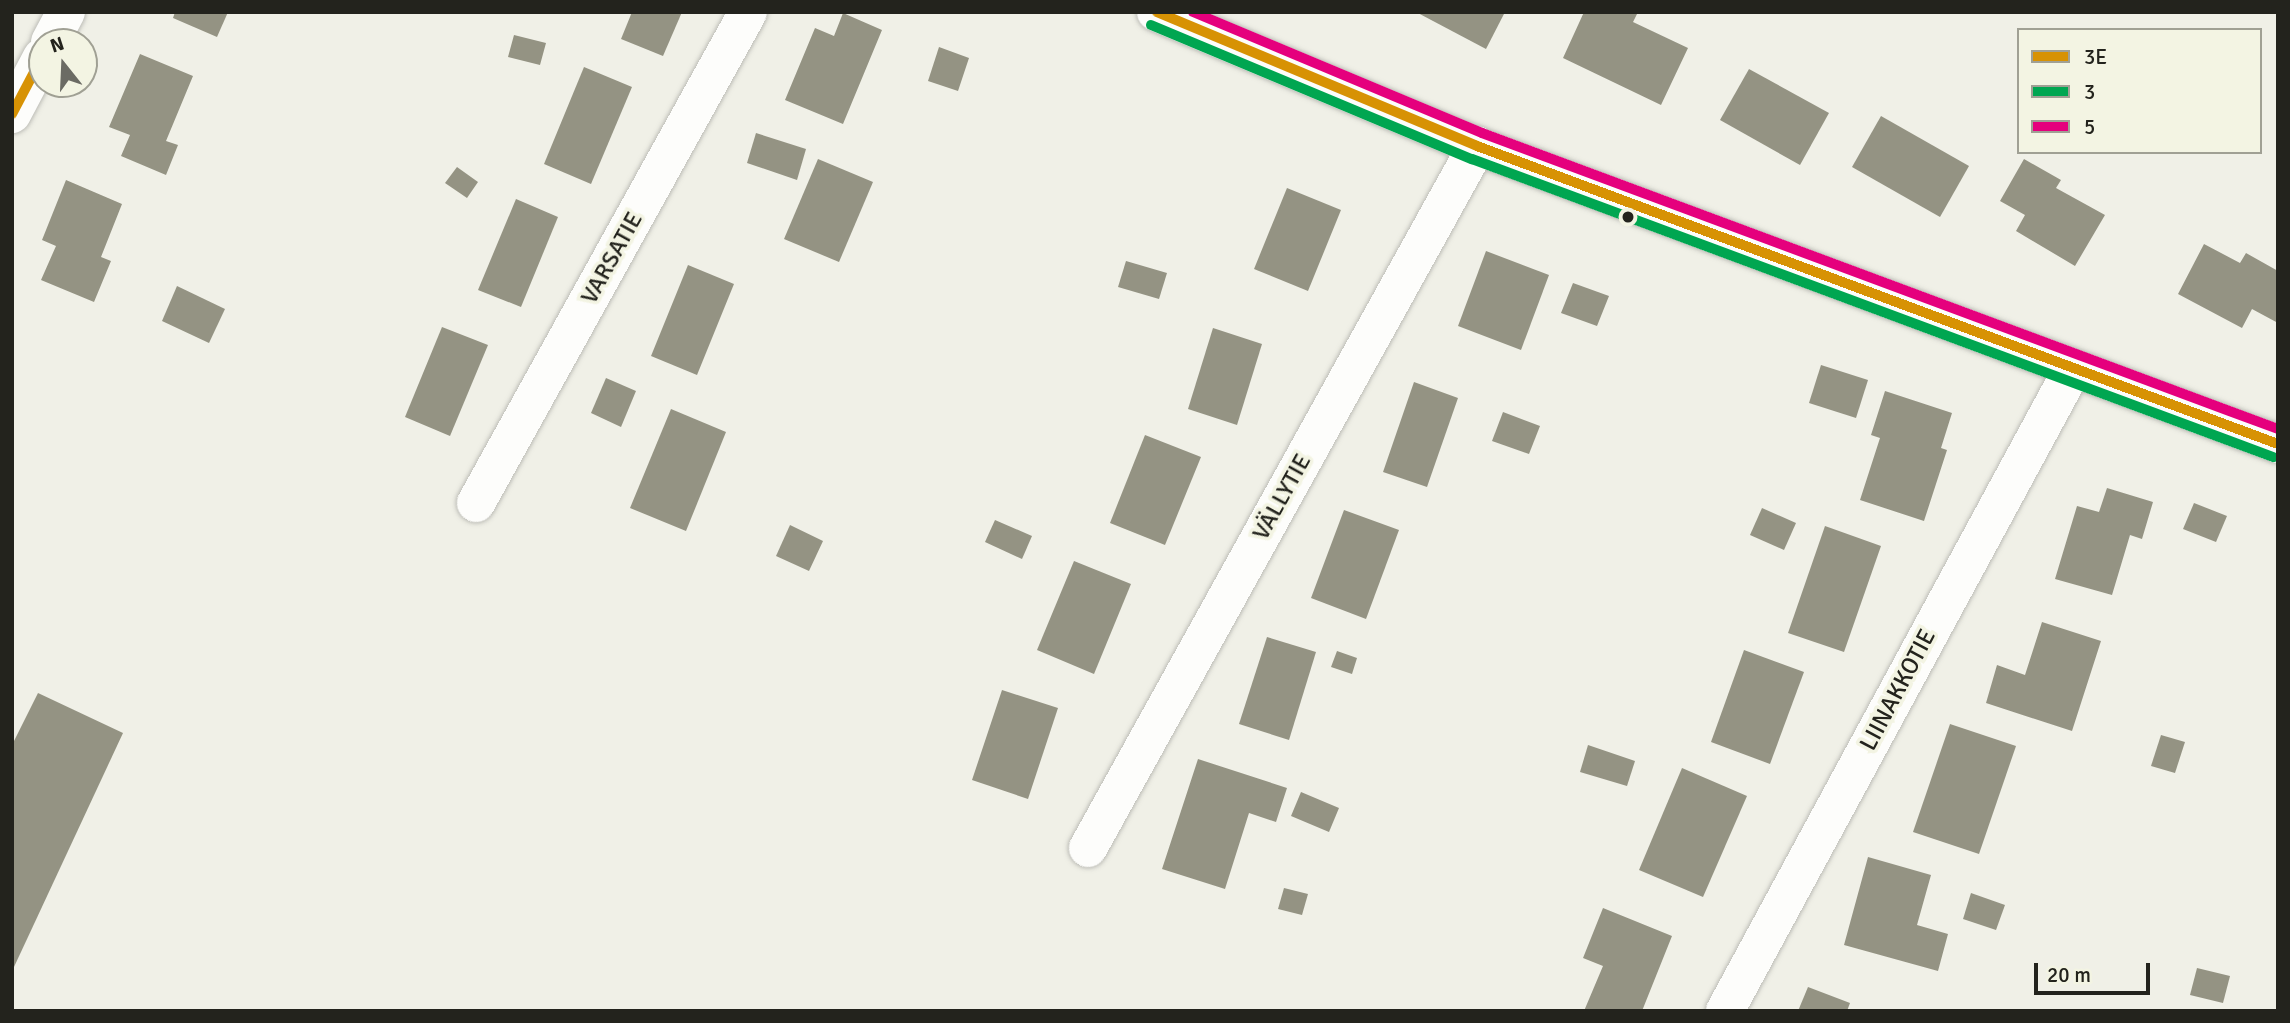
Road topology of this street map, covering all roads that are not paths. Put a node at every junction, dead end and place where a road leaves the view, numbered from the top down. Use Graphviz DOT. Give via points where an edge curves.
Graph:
graph roads {
  1 [pos="66,12"];
  2 [pos="748,12"];
  3 [pos="1156,12"];
  4 [pos="57,28"];
  5 [pos="28,84"];
  6 [pos="12,114"];
  7 [pos="1477,146"];
  8 [pos="2072,370"];
  9 [pos="2278,444"];
  10 [pos="476,503"];
  11 [pos="1088,848"];
  12 [pos="1725,1011"];
  1 -- 4 [label="street"];
  2 -- 10 [label="street, VARSATIE"];
  3 -- 7 [label="street"];
  5 -- 6 [label="street"];
  7 -- 8 [label="street"];
  7 -- 11 [label="street, VÄLLYTIE"];
  8 -- 9 [label="street"];
  8 -- 12 [label="street, LIINAKKOTIE"];
}
